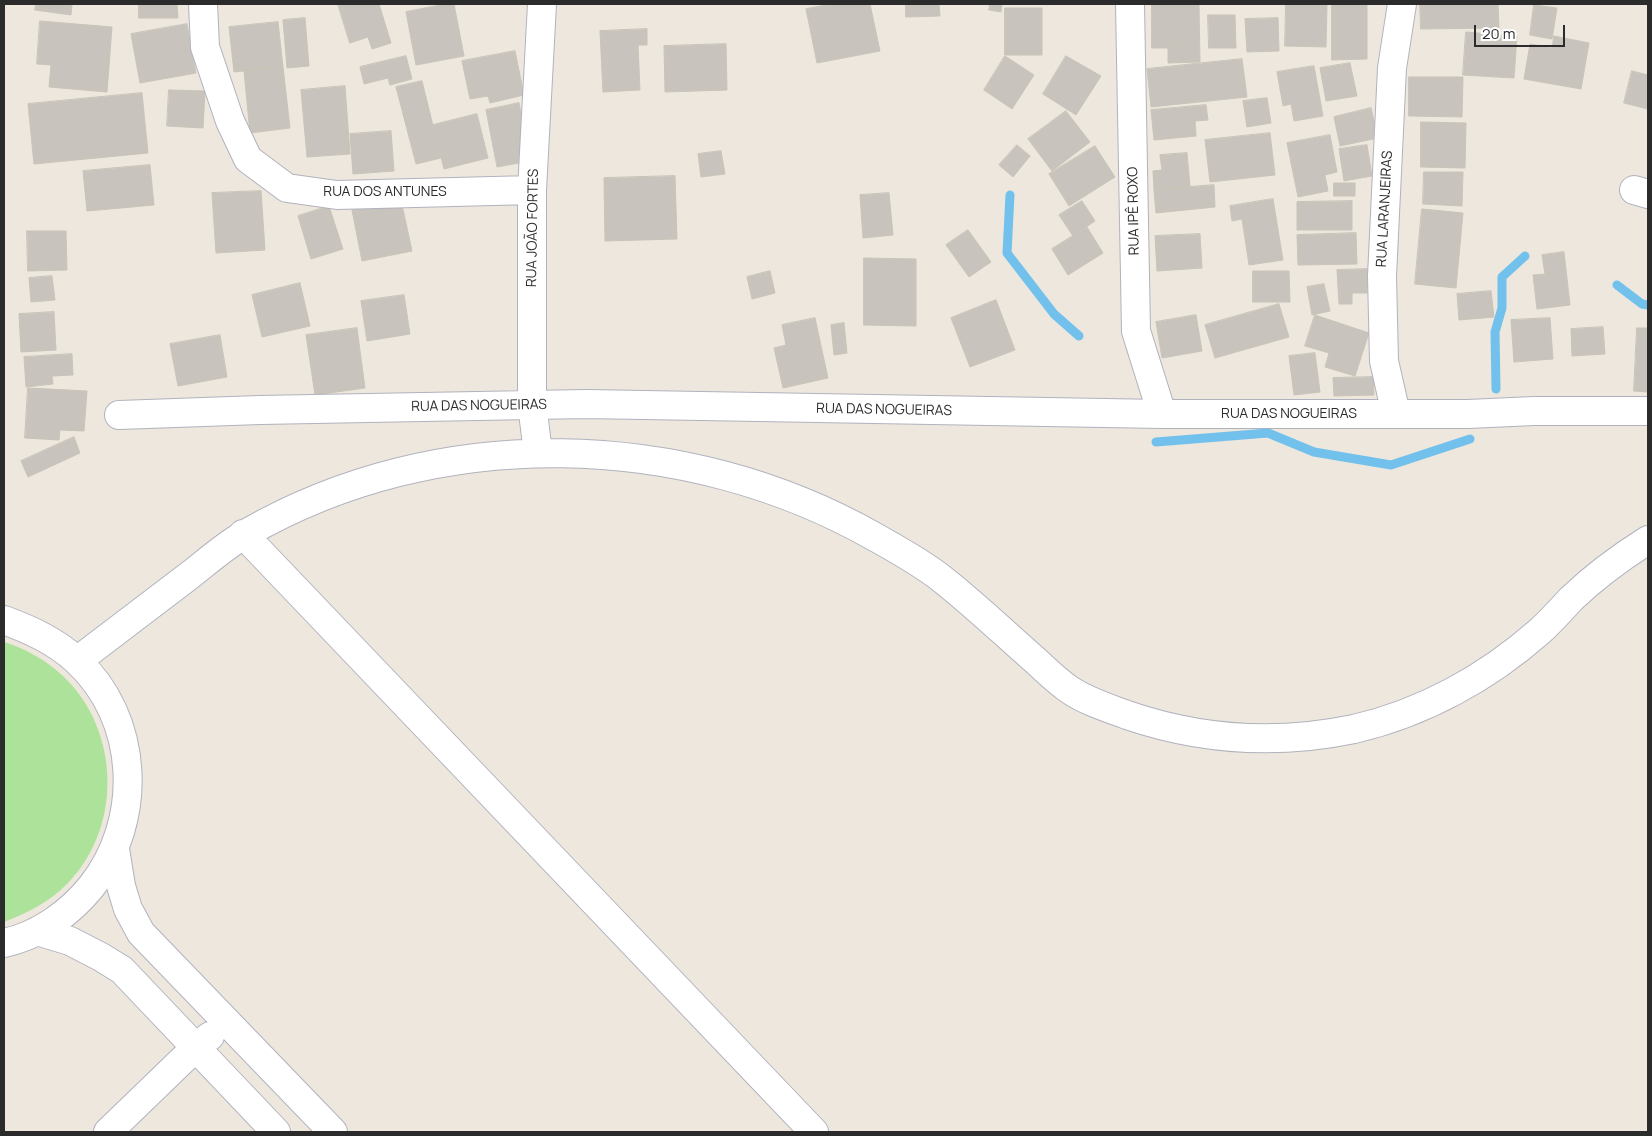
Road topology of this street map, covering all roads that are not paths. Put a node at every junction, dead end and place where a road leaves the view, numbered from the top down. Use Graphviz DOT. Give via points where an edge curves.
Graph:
graph roads {
  1 [pos="203,4"];
  2 [pos="542,4"];
  3 [pos="1130,4"];
  4 [pos="1402,4"];
  5 [pos="532,190"];
  6 [pos="532,404"];
  7 [pos="1648,411"];
  8 [pos="1162,414"];
  9 [pos="1396,414"];
  10 [pos="119,415"];
  11 [pos="538,453"];
  12 [pos="243,534"];
  13 [pos="1648,540"];
  14 [pos="4,620"];
  15 [pos="77,661"];
  16 [pos="115,848"];
  17 [pos="37,931"];
  18 [pos="4,943"];
  19 [pos="227,1024"];
  20 [pos="196,1047"];
  21 [pos="108,1132"];
  22 [pos="276,1132"];
  23 [pos="333,1132"];
  24 [pos="814,1132"];
  1 -- 5 [label="street, RUA DOS ANTUNES" via="205,47 230,121 248,160 288,188 337,195"];
  2 -- 5 [label="street, RUA JOÃO FORTES"];
  3 -- 8 [label="street, RUA IPÊ ROXO" via="1136,331"];
  4 -- 9 [label="street, RUA LARANJEIRAS" via="1392,68 1382,276 1384,361"];
  5 -- 6 [label="street, RUA JOÃO FORTES"];
  6 -- 8 [label="street, RUA DAS NOGUEIRAS"];
  6 -- 10 [label="street, RUA DAS NOGUEIRAS"];
  6 -- 11 [label="street, RUA JOÃO FORTES"];
  7 -- 9 [label="street, RUA DAS NOGUEIRAS"];
  8 -- 9 [label="street, RUA DAS NOGUEIRAS"];
  11 -- 12 [label="street" via="441,463 389,475 331,494"];
  11 -- 13 [label="street" via="598,454 702,469 803,501 898,549 942,579 1070,690 1148,722 1231,738 1316,736 1358,728 1438,700 1510,656 1605,570"];
  12 -- 15 [label="street"];
  12 -- 24 [label="street"];
  14 -- 15 [label="street" via="54,643"];
  15 -- 16 [label="street" via="111,708 122,735 128,763 124,821"];
  16 -- 17 [label="street" via="83,897"];
  16 -- 19 [label="street" via="121,886 141,933"];
  17 -- 18 [label="street"];
  17 -- 20 [label="street" via="70,942 122,970"];
  19 -- 20 [label="street"];
  19 -- 23 [label="street"];
  20 -- 21 [label="street"];
  20 -- 22 [label="street"];
}
